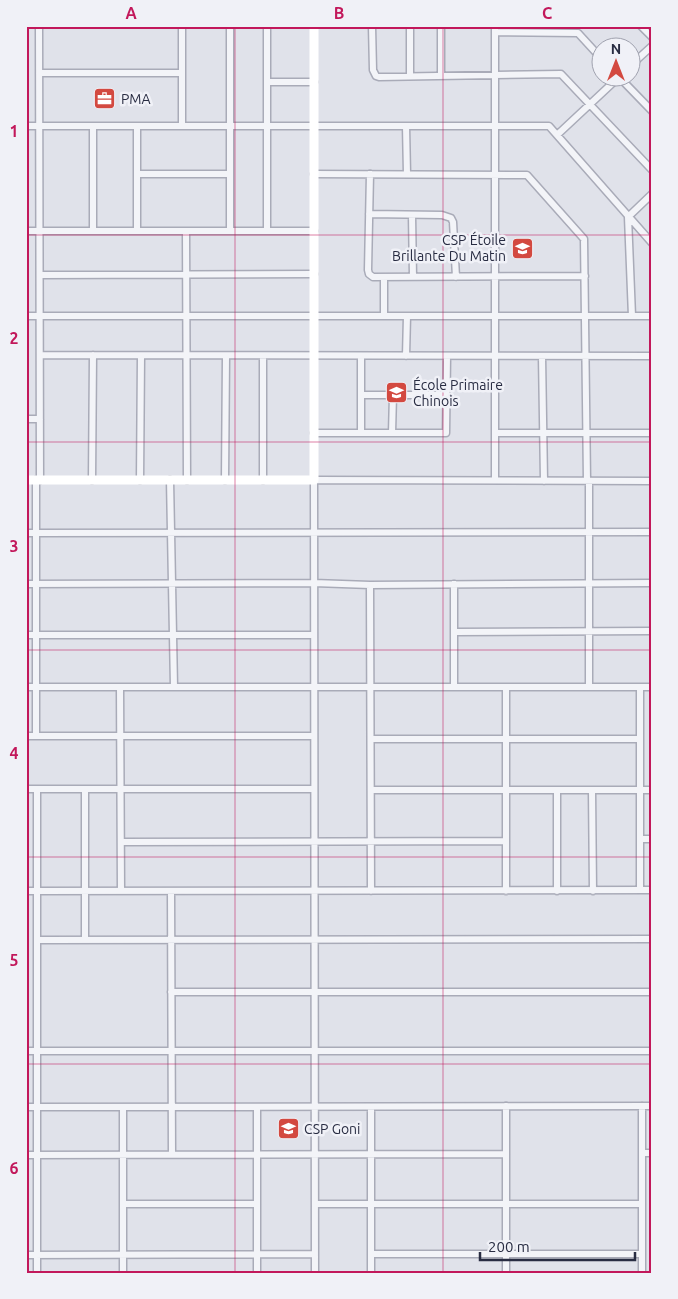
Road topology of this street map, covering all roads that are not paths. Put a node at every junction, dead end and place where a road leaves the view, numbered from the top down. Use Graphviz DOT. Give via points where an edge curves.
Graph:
graph roads {
  1 [pos="39,26"];
  2 [pos="182,26"];
  3 [pos="230,26"];
  4 [pos="267,26"];
  5 [pos="314,26"];
  6 [pos="372,26"];
  7 [pos="410,26"];
  8 [pos="441,26"];
  9 [pos="641,26"];
  10 [pos="495,29"];
  11 [pos="652,38"];
  12 [pos="590,46"];
  13 [pos="652,46"];
  14 [pos="640,57"];
  15 [pos="39,73"];
  16 [pos="182,73"];
  17 [pos="495,75"];
  18 [pos="410,76"];
  19 [pos="440,76"];
  20 [pos="267,82"];
  21 [pos="314,82"];
  22 [pos="608,88"];
  23 [pos="629,88"];
  24 [pos="590,104"];
  25 [pos="652,111"];
  26 [pos="26,126"];
  27 [pos="40,126"];
  28 [pos="93,126"];
  29 [pos="137,126"];
  30 [pos="182,126"];
  31 [pos="230,126"];
  32 [pos="267,126"];
  33 [pos="314,126"];
  34 [pos="406,126"];
  35 [pos="495,126"];
  36 [pos="557,135"];
  37 [pos="652,170"];
  38 [pos="137,174"];
  39 [pos="230,174"];
  40 [pos="314,174"];
  41 [pos="370,174"];
  42 [pos="407,174"];
  43 [pos="495,175"];
  44 [pos="652,194"];
  45 [pos="369,214"];
  46 [pos="412,214"];
  47 [pos="628,216"];
  48 [pos="26,231"];
  49 [pos="40,231"];
  50 [pos="94,231"];
  51 [pos="137,231"];
  52 [pos="186,231"];
  53 [pos="230,231"];
  54 [pos="267,231"];
  55 [pos="314,231"];
  56 [pos="652,243"];
  57 [pos="40,274"];
  58 [pos="186,274"];
  59 [pos="314,274"];
  60 [pos="495,276"];
  61 [pos="585,276"];
  62 [pos="384,277"];
  63 [pos="413,277"];
  64 [pos="456,277"];
  65 [pos="26,316"];
  66 [pos="40,316"];
  67 [pos="186,316"];
  68 [pos="314,316"];
  69 [pos="384,316"];
  70 [pos="407,316"];
  71 [pos="495,316"];
  72 [pos="585,316"];
  73 [pos="632,316"];
  74 [pos="652,316"];
  75 [pos="40,356"];
  76 [pos="93,356"];
  77 [pos="141,356"];
  78 [pos="186,356"];
  79 [pos="226,356"];
  80 [pos="262,356"];
  81 [pos="314,356"];
  82 [pos="361,356"];
  83 [pos="406,356"];
  84 [pos="446,356"];
  85 [pos="495,356"];
  86 [pos="542,356"];
  87 [pos="585,356"];
  88 [pos="652,356"];
  89 [pos="361,395"];
  90 [pos="393,395"];
  91 [pos="446,395"];
  92 [pos="26,419"];
  93 [pos="40,419"];
  94 [pos="314,433"];
  95 [pos="360,433"];
  96 [pos="392,433"];
  97 [pos="495,433"];
  98 [pos="543,433"];
  99 [pos="586,433"];
  100 [pos="652,433"];
  101 [pos="26,480"];
  102 [pos="38,480"];
  103 [pos="92,480"];
  104 [pos="140,480"];
  105 [pos="170,480"];
  106 [pos="187,480"];
  107 [pos="225,480"];
  108 [pos="263,480"];
  109 [pos="314,480"];
  110 [pos="495,480"];
  111 [pos="544,480"];
  112 [pos="588,481"];
  113 [pos="652,481"];
  114 [pos="589,532"];
  115 [pos="652,532"];
  116 [pos="26,533"];
  117 [pos="36,533"];
  118 [pos="171,533"];
  119 [pos="314,533"];
  120 [pos="172,583"];
  121 [pos="314,583"];
  122 [pos="590,583"];
  123 [pos="652,583"];
  124 [pos="26,584"];
  125 [pos="36,584"];
  126 [pos="454,584"];
  127 [pos="370,585"];
  128 [pos="454,632"];
  129 [pos="589,632"];
  130 [pos="652,632"];
  131 [pos="26,635"];
  132 [pos="36,635"];
  133 [pos="173,635"];
  134 [pos="314,635"];
  135 [pos="26,687"];
  136 [pos="36,687"];
  137 [pos="120,687"];
  138 [pos="174,687"];
  139 [pos="314,687"];
  140 [pos="371,687"];
  141 [pos="454,687"];
  142 [pos="506,687"];
  143 [pos="589,687"];
  144 [pos="640,687"];
  145 [pos="652,687"];
  146 [pos="26,736"];
  147 [pos="36,736"];
  148 [pos="120,736"];
  149 [pos="314,736"];
  150 [pos="371,739"];
  151 [pos="506,739"];
  152 [pos="640,739"];
  153 [pos="26,789"];
  154 [pos="37,789"];
  155 [pos="85,789"];
  156 [pos="121,789"];
  157 [pos="314,789"];
  158 [pos="371,790"];
  159 [pos="506,790"];
  160 [pos="557,790"];
  161 [pos="592,790"];
  162 [pos="640,790"];
  163 [pos="652,790"];
  164 [pos="640,839"];
  165 [pos="652,839"];
  166 [pos="371,841"];
  167 [pos="506,841"];
  168 [pos="121,842"];
  169 [pos="314,842"];
  170 [pos="506,890"];
  171 [pos="557,890"];
  172 [pos="592,890"];
  173 [pos="640,890"];
  174 [pos="652,890"];
  175 [pos="26,891"];
  176 [pos="37,891"];
  177 [pos="85,891"];
  178 [pos="121,891"];
  179 [pos="171,891"];
  180 [pos="314,891"];
  181 [pos="371,891"];
  182 [pos="314,939"];
  183 [pos="652,939"];
  184 [pos="37,940"];
  185 [pos="85,940"];
  186 [pos="171,940"];
  187 [pos="171,992"];
  188 [pos="314,992"];
  189 [pos="652,992"];
  190 [pos="26,1051"];
  191 [pos="37,1051"];
  192 [pos="172,1051"];
  193 [pos="314,1051"];
  194 [pos="652,1051"];
  195 [pos="371,1106"];
  196 [pos="506,1106"];
  197 [pos="642,1106"];
  198 [pos="652,1106"];
  199 [pos="26,1107"];
  200 [pos="37,1107"];
  201 [pos="123,1107"];
  202 [pos="172,1107"];
  203 [pos="257,1107"];
  204 [pos="314,1107"];
  205 [pos="642,1153"];
  206 [pos="652,1153"];
  207 [pos="26,1154"];
  208 [pos="37,1154"];
  209 [pos="123,1154"];
  210 [pos="172,1154"];
  211 [pos="257,1154"];
  212 [pos="315,1154"];
  213 [pos="371,1154"];
  214 [pos="506,1154"];
  215 [pos="123,1204"];
  216 [pos="257,1204"];
  217 [pos="315,1204"];
  218 [pos="371,1204"];
  219 [pos="506,1204"];
  220 [pos="642,1204"];
  221 [pos="257,1254"];
  222 [pos="315,1254"];
  223 [pos="371,1254"];
  224 [pos="506,1254"];
  225 [pos="642,1254"];
  226 [pos="26,1255"];
  227 [pos="37,1255"];
  228 [pos="123,1255"];
  229 [pos="37,1273"];
  230 [pos="123,1273"];
  231 [pos="258,1273"];
  232 [pos="315,1273"];
  233 [pos="371,1273"];
  234 [pos="506,1273"];
  235 [pos="642,1273"];
  1 -- 15 [label="street"];
  2 -- 16 [label="street"];
  3 -- 31 [label="street"];
  4 -- 20 [label="street"];
  5 -- 21 [label="street"];
  6 -- 18 [label="street" via="374,73 379,77"];
  7 -- 18 [label="street"];
  8 -- 19 [label="street"];
  9 -- 11 [label="street"];
  10 -- 12 [label="street" via="578,33"];
  10 -- 17 [label="street"];
  13 -- 14 [label="street"];
  15 -- 16 [label="street"];
  15 -- 27 [label="street"];
  16 -- 30 [label="street"];
  17 -- 19 [label="street"];
  17 -- 24 [label="street" via="561,74"];
  17 -- 35 [label="street"];
  18 -- 19 [label="street"];
  20 -- 21 [label="street"];
  20 -- 32 [label="street"];
  21 -- 33 [label="street"];
  22 -- 24 [label="street"];
  23 -- 25 [label="street"];
  24 -- 36 [label="street"];
  24 -- 37 [label="street"];
  26 -- 27 [label="street"];
  27 -- 28 [label="street"];
  27 -- 49 [label="street"];
  28 -- 29 [label="street"];
  28 -- 50 [label="street"];
  29 -- 30 [label="street"];
  29 -- 38 [label="street"];
  30 -- 31 [label="street"];
  31 -- 32 [label="street"];
  31 -- 39 [label="street"];
  32 -- 33 [label="street"];
  32 -- 54 [label="street"];
  33 -- 34 [label="street"];
  33 -- 40 [label="street"];
  34 -- 35 [label="street"];
  34 -- 42 [label="street"];
  35 -- 36 [label="street" via="549,126"];
  35 -- 43 [label="street"];
  36 -- 47 [label="street"];
  38 -- 39 [label="street"];
  38 -- 51 [label="street"];
  39 -- 53 [label="street"];
  40 -- 41 [label="street"];
  40 -- 55 [label="street"];
  41 -- 42 [label="street"];
  41 -- 45 [label="street"];
  42 -- 43 [label="street"];
  43 -- 60 [label="street"];
  43 -- 61 [label="street" via="527,175 578,232 584,239"];
  44 -- 47 [label="street"];
  45 -- 46 [label="street"];
  45 -- 62 [label="street" via="369,274"];
  46 -- 63 [label="street"];
  46 -- 64 [label="street" via="451,218"];
  47 -- 56 [label="street"];
  47 -- 73 [label="street"];
  48 -- 49 [label="street"];
  49 -- 50 [label="street"];
  49 -- 57 [label="street"];
  50 -- 51 [label="street"];
  51 -- 52 [label="street"];
  52 -- 53 [label="street"];
  52 -- 58 [label="street"];
  53 -- 54 [label="street"];
  54 -- 55 [label="street"];
  55 -- 59 [label="street"];
  57 -- 58 [label="street"];
  57 -- 66 [label="street"];
  58 -- 59 [label="street"];
  58 -- 67 [label="street"];
  59 -- 68 [label="street"];
  60 -- 61 [label="street"];
  60 -- 64 [label="street"];
  60 -- 71 [label="street"];
  61 -- 72 [label="street"];
  62 -- 63 [label="street"];
  62 -- 69 [label="street"];
  63 -- 64 [label="street"];
  65 -- 66 [label="street"];
  66 -- 67 [label="street"];
  66 -- 75 [label="street"];
  67 -- 68 [label="street"];
  67 -- 78 [label="street"];
  68 -- 69 [label="street"];
  68 -- 81 [label="street"];
  69 -- 70 [label="street"];
  70 -- 71 [label="street"];
  70 -- 83 [label="street"];
  71 -- 72 [label="street"];
  71 -- 85 [label="street"];
  72 -- 73 [label="street"];
  72 -- 87 [label="street"];
  73 -- 74 [label="street"];
  75 -- 76 [label="street"];
  75 -- 93 [label="street"];
  76 -- 77 [label="street"];
  76 -- 103 [label="street"];
  77 -- 78 [label="street"];
  77 -- 104 [label="street"];
  78 -- 79 [label="street"];
  78 -- 106 [label="street"];
  79 -- 80 [label="street"];
  79 -- 107 [label="street"];
  80 -- 81 [label="street"];
  80 -- 108 [label="street"];
  81 -- 82 [label="street"];
  81 -- 94 [label="street"];
  82 -- 83 [label="street"];
  82 -- 89 [label="street"];
  83 -- 84 [label="street"];
  84 -- 85 [label="street"];
  84 -- 91 [label="street"];
  85 -- 86 [label="street"];
  85 -- 97 [label="street"];
  86 -- 87 [label="street"];
  86 -- 98 [label="street"];
  87 -- 88 [label="street"];
  87 -- 99 [label="street"];
  89 -- 90 [label="street"];
  89 -- 95 [label="street"];
  90 -- 91 [label="street"];
  90 -- 96 [label="street"];
  91 -- 96 [label="street" via="446,433"];
  92 -- 93 [label="street"];
  93 -- 102 [label="street"];
  94 -- 95 [label="street"];
  94 -- 109 [label="street"];
  95 -- 96 [label="street"];
  97 -- 98 [label="street"];
  97 -- 110 [label="street"];
  98 -- 99 [label="street"];
  98 -- 111 [label="street"];
  99 -- 100 [label="street"];
  99 -- 112 [label="street"];
  101 -- 102 [label="street"];
  102 -- 103 [label="street"];
  102 -- 117 [label="street"];
  103 -- 104 [label="street"];
  104 -- 105 [label="street"];
  105 -- 106 [label="street"];
  105 -- 118 [label="street"];
  106 -- 107 [label="street"];
  107 -- 108 [label="street"];
  108 -- 109 [label="street"];
  109 -- 110 [label="street"];
  109 -- 119 [label="street"];
  110 -- 111 [label="street"];
  111 -- 112 [label="street"];
  112 -- 113 [label="street"];
  112 -- 114 [label="street"];
  114 -- 115 [label="street"];
  114 -- 119 [label="street"];
  114 -- 122 [label="street"];
  116 -- 117 [label="street"];
  117 -- 118 [label="street"];
  117 -- 125 [label="street"];
  118 -- 119 [label="street"];
  118 -- 120 [label="street"];
  119 -- 121 [label="street"];
  120 -- 121 [label="street"];
  120 -- 125 [label="street"];
  120 -- 133 [label="street"];
  121 -- 127 [label="street"];
  121 -- 134 [label="street"];
  122 -- 123 [label="street"];
  122 -- 126 [label="street"];
  122 -- 129 [label="street"];
  124 -- 125 [label="street"];
  125 -- 132 [label="street"];
  126 -- 127 [label="street"];
  126 -- 128 [label="street"];
  127 -- 140 [label="street"];
  128 -- 129 [label="street"];
  128 -- 141 [label="street"];
  129 -- 130 [label="street"];
  129 -- 143 [label="street"];
  131 -- 132 [label="street"];
  132 -- 133 [label="street"];
  132 -- 136 [label="street"];
  133 -- 134 [label="street"];
  133 -- 138 [label="street"];
  134 -- 139 [label="street"];
  135 -- 136 [label="street"];
  136 -- 137 [label="street"];
  136 -- 147 [label="street"];
  137 -- 138 [label="street"];
  137 -- 148 [label="street"];
  138 -- 139 [label="street"];
  139 -- 140 [label="street"];
  139 -- 149 [label="street"];
  140 -- 141 [label="street"];
  140 -- 150 [label="street"];
  141 -- 142 [label="street"];
  142 -- 143 [label="street"];
  142 -- 151 [label="street"];
  143 -- 144 [label="street"];
  144 -- 145 [label="street"];
  144 -- 152 [label="street"];
  146 -- 147 [label="street"];
  147 -- 148 [label="street"];
  148 -- 149 [label="street"];
  148 -- 156 [label="street"];
  149 -- 157 [label="street"];
  150 -- 151 [label="street"];
  150 -- 158 [label="street"];
  151 -- 152 [label="street"];
  151 -- 159 [label="street"];
  152 -- 162 [label="street"];
  153 -- 154 [label="street"];
  154 -- 155 [label="street"];
  154 -- 176 [label="street"];
  155 -- 156 [label="street"];
  155 -- 177 [label="street"];
  156 -- 157 [label="street"];
  156 -- 168 [label="street"];
  157 -- 169 [label="street"];
  158 -- 159 [label="street"];
  158 -- 166 [label="street"];
  159 -- 160 [label="street"];
  159 -- 167 [label="street"];
  160 -- 161 [label="street"];
  160 -- 171 [label="street"];
  161 -- 162 [label="street"];
  161 -- 172 [label="street"];
  162 -- 163 [label="street"];
  162 -- 164 [label="street"];
  164 -- 165 [label="street"];
  164 -- 173 [label="street"];
  166 -- 167 [label="street"];
  166 -- 169 [label="street"];
  166 -- 181 [label="street"];
  167 -- 170 [label="street"];
  168 -- 169 [label="street"];
  168 -- 178 [label="street"];
  169 -- 180 [label="street"];
  170 -- 171 [label="street"];
  170 -- 181 [label="street"];
  171 -- 172 [label="street"];
  172 -- 173 [label="street"];
  173 -- 174 [label="street"];
  175 -- 176 [label="street"];
  176 -- 177 [label="street"];
  176 -- 184 [label="street"];
  177 -- 178 [label="street"];
  177 -- 185 [label="street"];
  178 -- 179 [label="street"];
  179 -- 180 [label="street"];
  179 -- 186 [label="street"];
  180 -- 181 [label="street"];
  180 -- 182 [label="street"];
  182 -- 183 [label="street"];
  182 -- 186 [label="street"];
  182 -- 188 [label="street"];
  184 -- 185 [label="street"];
  184 -- 191 [label="street"];
  185 -- 186 [label="street"];
  186 -- 187 [label="street"];
  187 -- 188 [label="street"];
  187 -- 192 [label="street"];
  188 -- 189 [label="street"];
  188 -- 193 [label="street"];
  190 -- 191 [label="street"];
  191 -- 192 [label="street"];
  191 -- 200 [label="street"];
  192 -- 193 [label="street"];
  192 -- 202 [label="street"];
  193 -- 194 [label="street"];
  193 -- 204 [label="street"];
  195 -- 196 [label="street"];
  195 -- 204 [label="street"];
  195 -- 213 [label="street"];
  196 -- 197 [label="street"];
  196 -- 214 [label="street"];
  197 -- 198 [label="street"];
  197 -- 205 [label="street"];
  199 -- 200 [label="street"];
  200 -- 201 [label="street"];
  200 -- 208 [label="street"];
  201 -- 202 [label="street"];
  201 -- 209 [label="street"];
  202 -- 203 [label="street"];
  202 -- 210 [label="street"];
  203 -- 204 [label="street"];
  203 -- 211 [label="street"];
  204 -- 212 [label="street"];
  205 -- 206 [label="street"];
  205 -- 220 [label="street"];
  207 -- 208 [label="street"];
  208 -- 209 [label="street"];
  208 -- 227 [label="street"];
  209 -- 210 [label="street"];
  209 -- 215 [label="street"];
  210 -- 211 [label="street"];
  211 -- 212 [label="street"];
  211 -- 216 [label="street"];
  212 -- 213 [label="street"];
  212 -- 217 [label="street"];
  213 -- 214 [label="street"];
  213 -- 218 [label="street"];
  214 -- 219 [label="street"];
  215 -- 216 [label="street"];
  215 -- 228 [label="street"];
  216 -- 221 [label="street"];
  217 -- 218 [label="street"];
  217 -- 222 [label="street"];
  218 -- 219 [label="street"];
  218 -- 223 [label="street"];
  219 -- 220 [label="street"];
  219 -- 224 [label="street"];
  220 -- 225 [label="street"];
  221 -- 222 [label="street"];
  221 -- 228 [label="street"];
  221 -- 231 [label="street"];
  222 -- 232 [label="street"];
  223 -- 224 [label="street"];
  223 -- 233 [label="street"];
  224 -- 225 [label="street"];
  224 -- 234 [label="street"];
  225 -- 235 [label="street"];
  226 -- 227 [label="street"];
  227 -- 228 [label="street"];
  227 -- 229 [label="street"];
  228 -- 230 [label="street"];
}
